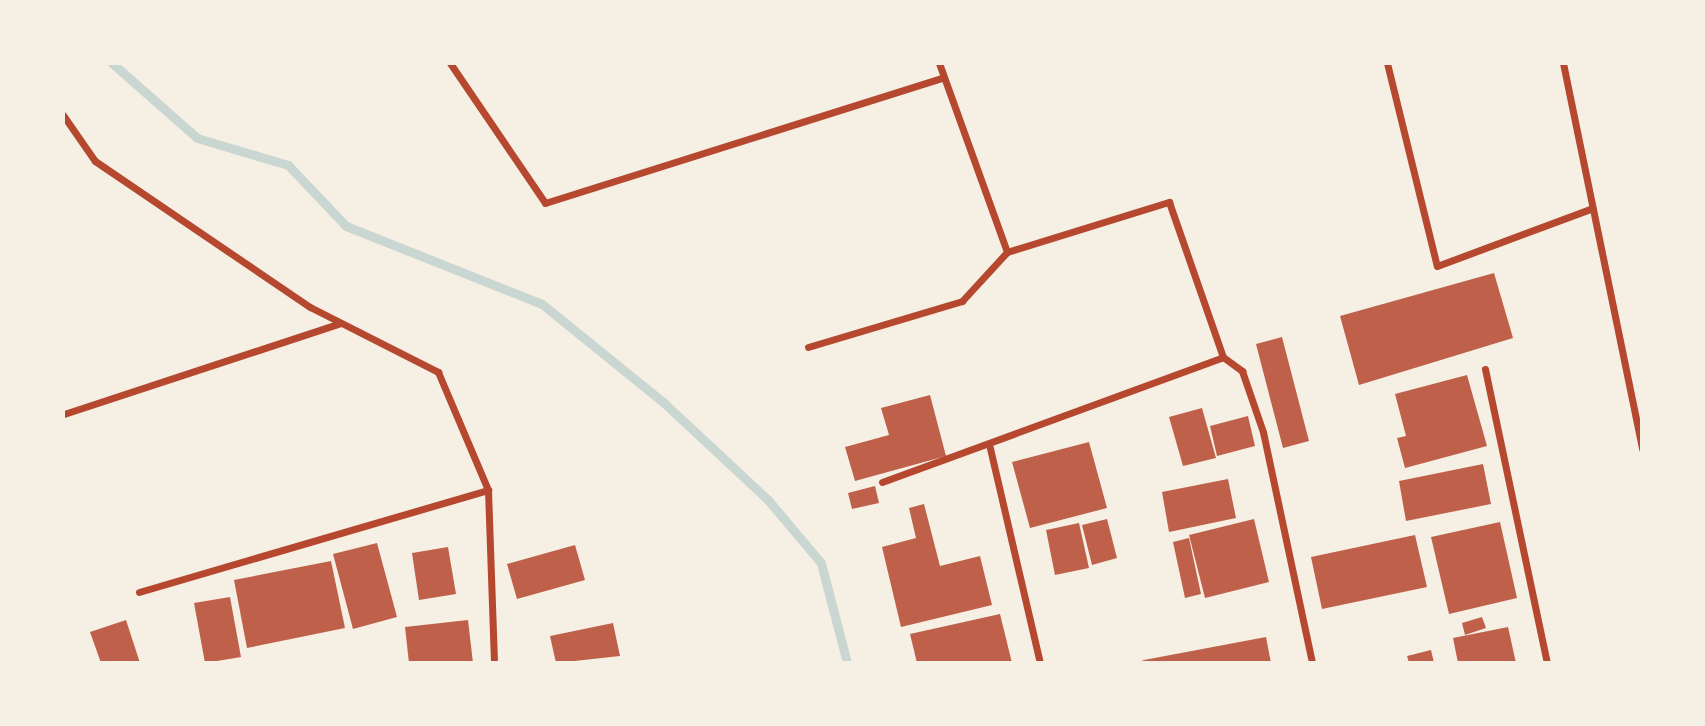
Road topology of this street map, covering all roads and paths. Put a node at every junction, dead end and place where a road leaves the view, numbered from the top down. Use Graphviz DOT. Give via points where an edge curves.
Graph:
graph roads {
  1 [pos="450,63"];
  2 [pos="939,63"];
  3 [pos="1387,63"];
  4 [pos="1563,63"];
  5 [pos="944,77"];
  6 [pos="63,115"];
  7 [pos="1593,208"];
  8 [pos="1007,252"];
  9 [pos="340,323"];
  10 [pos="808,347"];
  11 [pos="1223,358"];
  12 [pos="1485,369"];
  13 [pos="64,414"];
  14 [pos="1640,433"];
  15 [pos="989,444"];
  16 [pos="1642,449"];
  17 [pos="882,482"];
  18 [pos="488,490"];
  19 [pos="139,592"];
  20 [pos="494,663"];
  21 [pos="1040,663"];
  22 [pos="1312,663"];
  23 [pos="1547,663"];
  1 -- 5 [label="street" via="545,202"];
  2 -- 5 [label="street"];
  3 -- 7 [label="street" via="1437,266"];
  4 -- 7 [label="street"];
  5 -- 8 [label="street"];
  6 -- 9 [label="street" via="95,161"];
  7 -- 14 [label="street"];
  8 -- 10 [label="street" via="962,301"];
  8 -- 11 [label="street" via="1169,202"];
  9 -- 13 [label="street"];
  9 -- 18 [label="street" via="438,372"];
  11 -- 15 [label="street"];
  11 -- 22 [label="street" via="1242,371 1263,432"];
  12 -- 23 [label="street"];
  14 -- 16 [label="street"];
  15 -- 17 [label="street"];
  15 -- 21 [label="street"];
  18 -- 19 [label="street"];
  18 -- 20 [label="street"];
}
